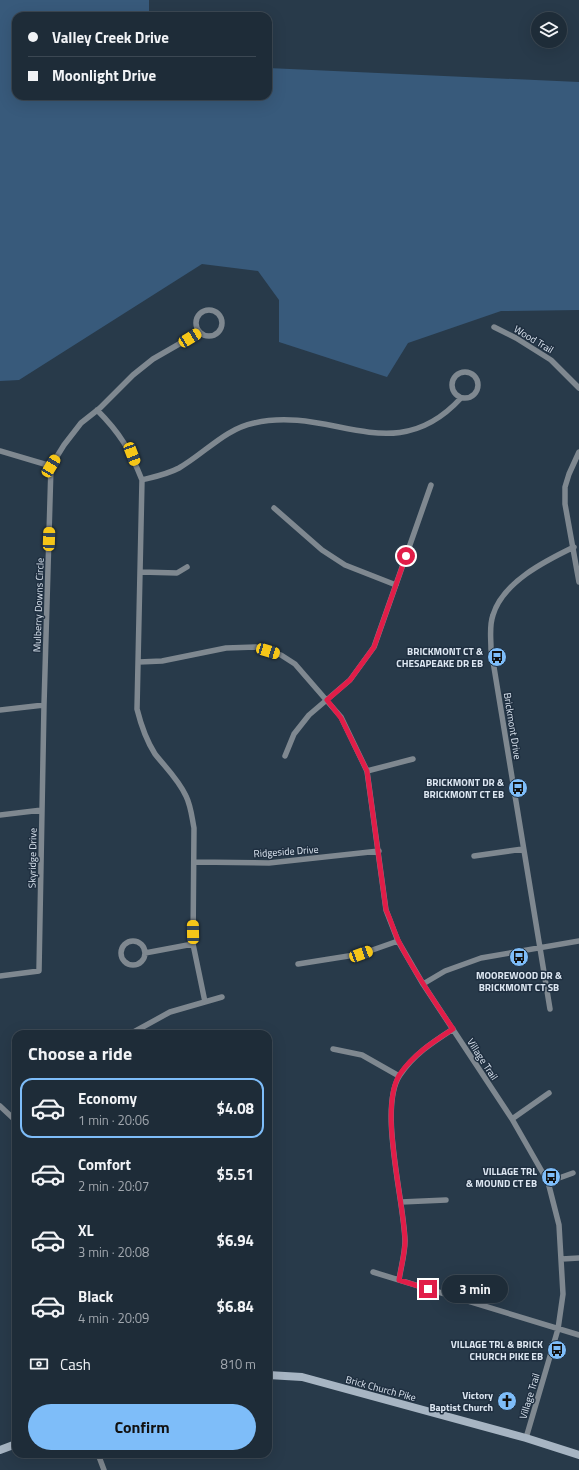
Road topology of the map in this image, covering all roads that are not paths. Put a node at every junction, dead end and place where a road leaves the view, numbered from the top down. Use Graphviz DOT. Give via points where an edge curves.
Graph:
graph roads {
  1 [pos="494,327"];
  2 [pos="200,332"];
  3 [pos="579,388"];
  4 [pos="461,398"];
  5 [pos="97,410"];
  6 [pos="0,451"];
  7 [pos="579,452"];
  8 [pos="51,466"];
  9 [pos="142,480"];
  10 [pos="431,485"];
  11 [pos="274,508"];
  12 [pos="574,547"];
  13 [pos="187,567"];
  14 [pos="141,572"];
  15 [pos="579,582"];
  16 [pos="396,585"];
  17 [pos="139,662"];
  18 [pos="327,700"];
  19 [pos="44,705"];
  20 [pos="0,710"];
  21 [pos="285,756"];
  22 [pos="413,759"];
  23 [pos="367,771"];
  24 [pos="42,810"];
  25 [pos="0,816"];
  26 [pos="523,849"];
  27 [pos="380,851"];
  28 [pos="474,856"];
  29 [pos="194,862"];
  30 [pos="398,941"];
  31 [pos="579,941"];
  32 [pos="193,944"];
  33 [pos="540,947"];
  34 [pos="145,953"];
  35 [pos="298,964"];
  36 [pos="0,976"];
  37 [pos="423,984"];
  38 [pos="222,997"];
  39 [pos="205,1002"];
  40 [pos="550,1009"];
  41 [pos="453,1029"];
  42 [pos="137,1030"];
  43 [pos="333,1049"];
  44 [pos="399,1076"];
  45 [pos="549,1093"];
  46 [pos="0,1106"];
  47 [pos="12,1117"];
  48 [pos="512,1119"];
  49 [pos="573,1173"];
  50 [pos="548,1182"];
  51 [pos="446,1200"];
  52 [pos="401,1202"];
  53 [pos="579,1258"];
  54 [pos="562,1259"];
  55 [pos="372,1272"];
  56 [pos="399,1280"];
  57 [pos="558,1329"];
  58 [pos="579,1335"];
  59 [pos="272,1375"];
  60 [pos="526,1438"];
  61 [pos="12,1446"];
  62 [pos="0,1450"];
  63 [pos="579,1455"];
  64 [pos="100,1458"];
  65 [pos="104,1470"];
  1 -- 3 [label="street, Wood Trail" via="551,360"];
  2 -- 2 [label="street" via="207,336 218,332 222,321 218,314 206,311 199,316 197,324"];
  2 -- 5 [label="street" via="153,359"];
  4 -- 4 [label="street" via="452,388 453,380 462,372 471,373 477,379 478,388 473,396"];
  4 -- 9 [label="street" via="424,427 391,434 286,420 254,423 233,430 178,469"];
  5 -- 8 [label="street" via="81,423"];
  5 -- 9 [label="street" via="113,426 132,454"];
  6 -- 8 [label="street"];
  7 -- 12 [label="street" via="565,488 565,504"];
  8 -- 19 [label="street, Mulberry Downs Circle"];
  9 -- 14 [label="street"];
  10 -- 16 [label="street"];
  11 -- 16 [label="street" via="322,550 345,565"];
  12 -- 15 [label="street"];
  12 -- 26 [label="street, Brickmont Drive" via="538,564 517,581 501,599 493,615 491,649"];
  13 -- 14 [label="street" via="177,573"];
  14 -- 17 [label="street"];
  16 -- 18 [label="street" via="374,647 350,680"];
  17 -- 18 [label="street, Village Trail" via="162,661 226,648 256,648 281,655 295,664"];
  17 -- 29 [label="street" via="137,708 143,731 155,754 177,780 186,797 194,828"];
  18 -- 21 [label="street" via="309,715 294,734"];
  18 -- 23 [label="street, Village Trail" via="341,718"];
  19 -- 20 [label="street"];
  19 -- 24 [label="street, Skyridge Drive"];
  22 -- 23 [label="street"];
  23 -- 27 [label="street, Village Trail"];
  24 -- 25 [label="street"];
  24 -- 36 [label="street, Skyridge Drive" via="39,971"];
  26 -- 28 [label="street"];
  26 -- 33 [label="street, Brickmont Drive"];
  27 -- 29 [label="street, Ridgeside Drive" via="269,863"];
  27 -- 30 [label="street, Village Trail" via="386,910"];
  29 -- 32 [label="street"];
  30 -- 35 [label="street" via="361,954"];
  30 -- 37 [label="street, Village Trail"];
  31 -- 33 [label="street"];
  32 -- 34 [label="street"];
  32 -- 39 [label="street"];
  33 -- 37 [label="street" via="481,958 445,971"];
  33 -- 40 [label="street, Brickmont Drive"];
  34 -- 34 [label="street" via="140,943 132,941 124,944 120,951 125,963 133,966 140,963"];
  37 -- 41 [label="street, Village Trail"];
  38 -- 39 [label="street"];
  39 -- 42 [label="street" via="170,1012"];
  41 -- 44 [label="street" via="420,1051"];
  41 -- 48 [label="street, Village Trail"];
  43 -- 44 [label="street" via="362,1054"];
  44 -- 52 [label="street" via="393,1095 390,1124"];
  45 -- 48 [label="street"];
  46 -- 47 [label="street"];
  48 -- 50 [label="street, Village Trail"];
  49 -- 50 [label="street"];
  50 -- 54 [label="street, Village Trail" via="559,1225"];
  51 -- 52 [label="street"];
  52 -- 56 [label="street" via="405,1242"];
  53 -- 54 [label="street"];
  54 -- 57 [label="street, Village Trail" via="563,1294"];
  55 -- 56 [label="street"];
  56 -- 57 [label="street"];
  57 -- 58 [label="street"];
  57 -- 60 [label="street, Village Trail"];
  59 -- 60 [label="main road, Brick Church Pike" via="302,1377"];
  60 -- 63 [label="main road, Brick Church Pike"];
  61 -- 62 [label="main road"];
  64 -- 65 [label="street"];
}
